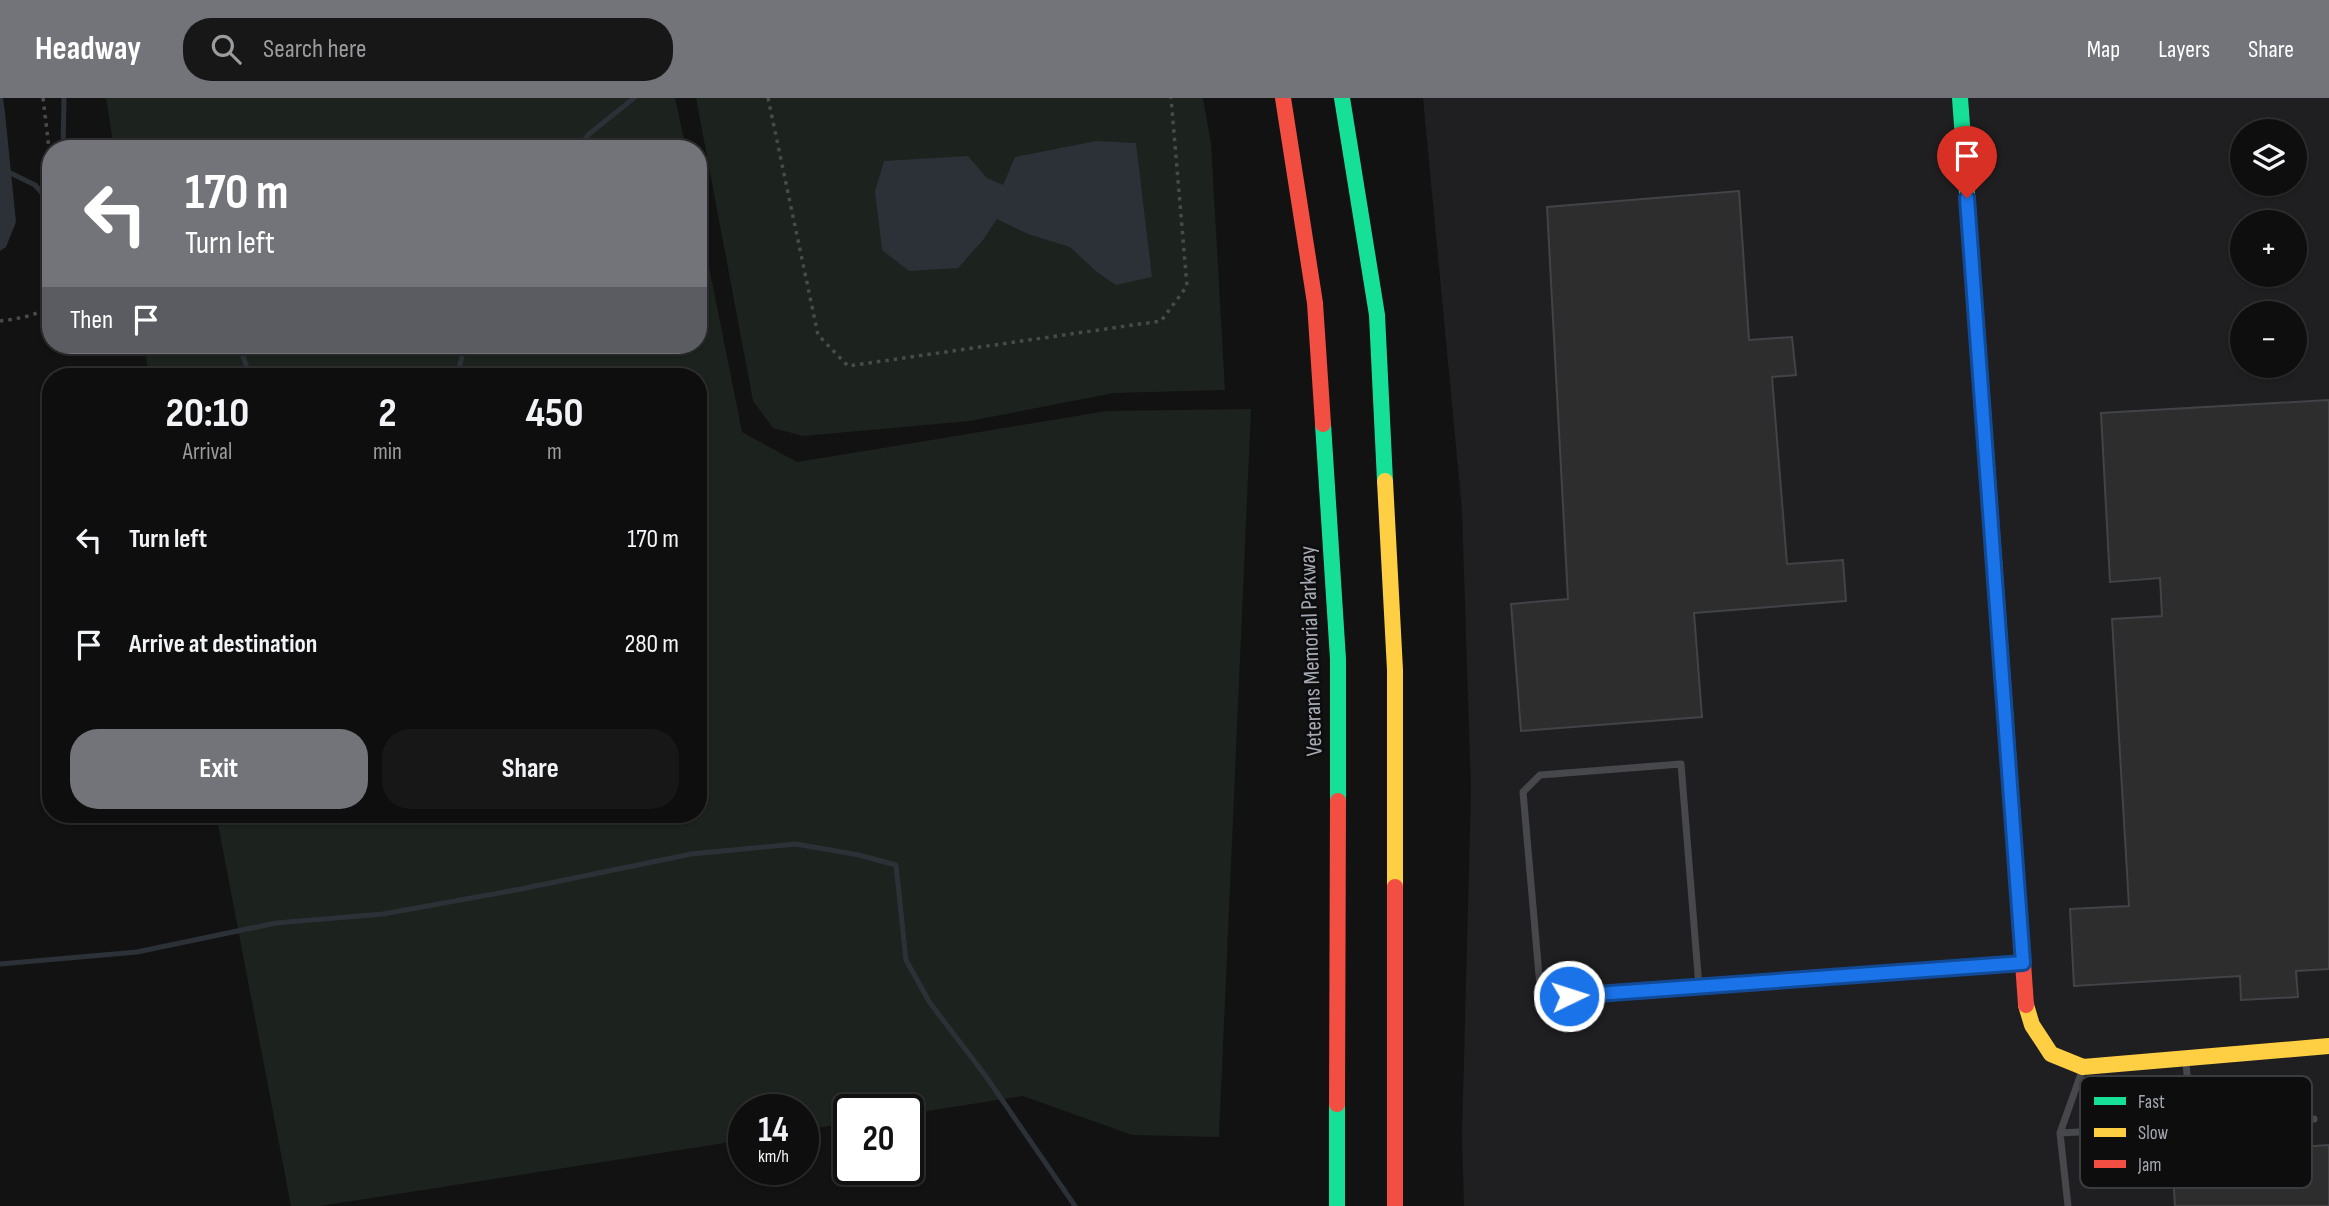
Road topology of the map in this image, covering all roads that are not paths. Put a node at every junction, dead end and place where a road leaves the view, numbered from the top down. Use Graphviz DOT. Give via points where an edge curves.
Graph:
graph roads {
  1 [pos="1283,98"];
  2 [pos="1342,98"];
  3 [pos="1960,98"];
  4 [pos="2023,963"];
  5 [pos="1699,987"];
  6 [pos="2329,1046"];
  7 [pos="2186,1058"];
  8 [pos="2083,1067"];
  9 [pos="2187,1076"];
  10 [pos="2080,1132"];
  11 [pos="2060,1133"];
  12 [pos="1337,1206"];
  13 [pos="1395,1206"];
  14 [pos="2068,1206"];
  1 -- 12 [label="main road, Veterans Memorial Parkway" via="1315,303 1338,659"];
  2 -- 13 [label="main road" via="1377,315 1395,670"];
  3 -- 4 [label="main road"];
  4 -- 5 [label="lane"];
  4 -- 8 [label="main road" via="2032,1025 2051,1054"];
  5 -- 5 [label="lane" via="1541,998 1523,792 1540,775 1681,764"];
  6 -- 7 [label="main road"];
  7 -- 8 [label="main road"];
  7 -- 9 [label="lane"];
  8 -- 11 [label="lane"];
  10 -- 11 [label="lane"];
  11 -- 14 [label="lane"];
}
